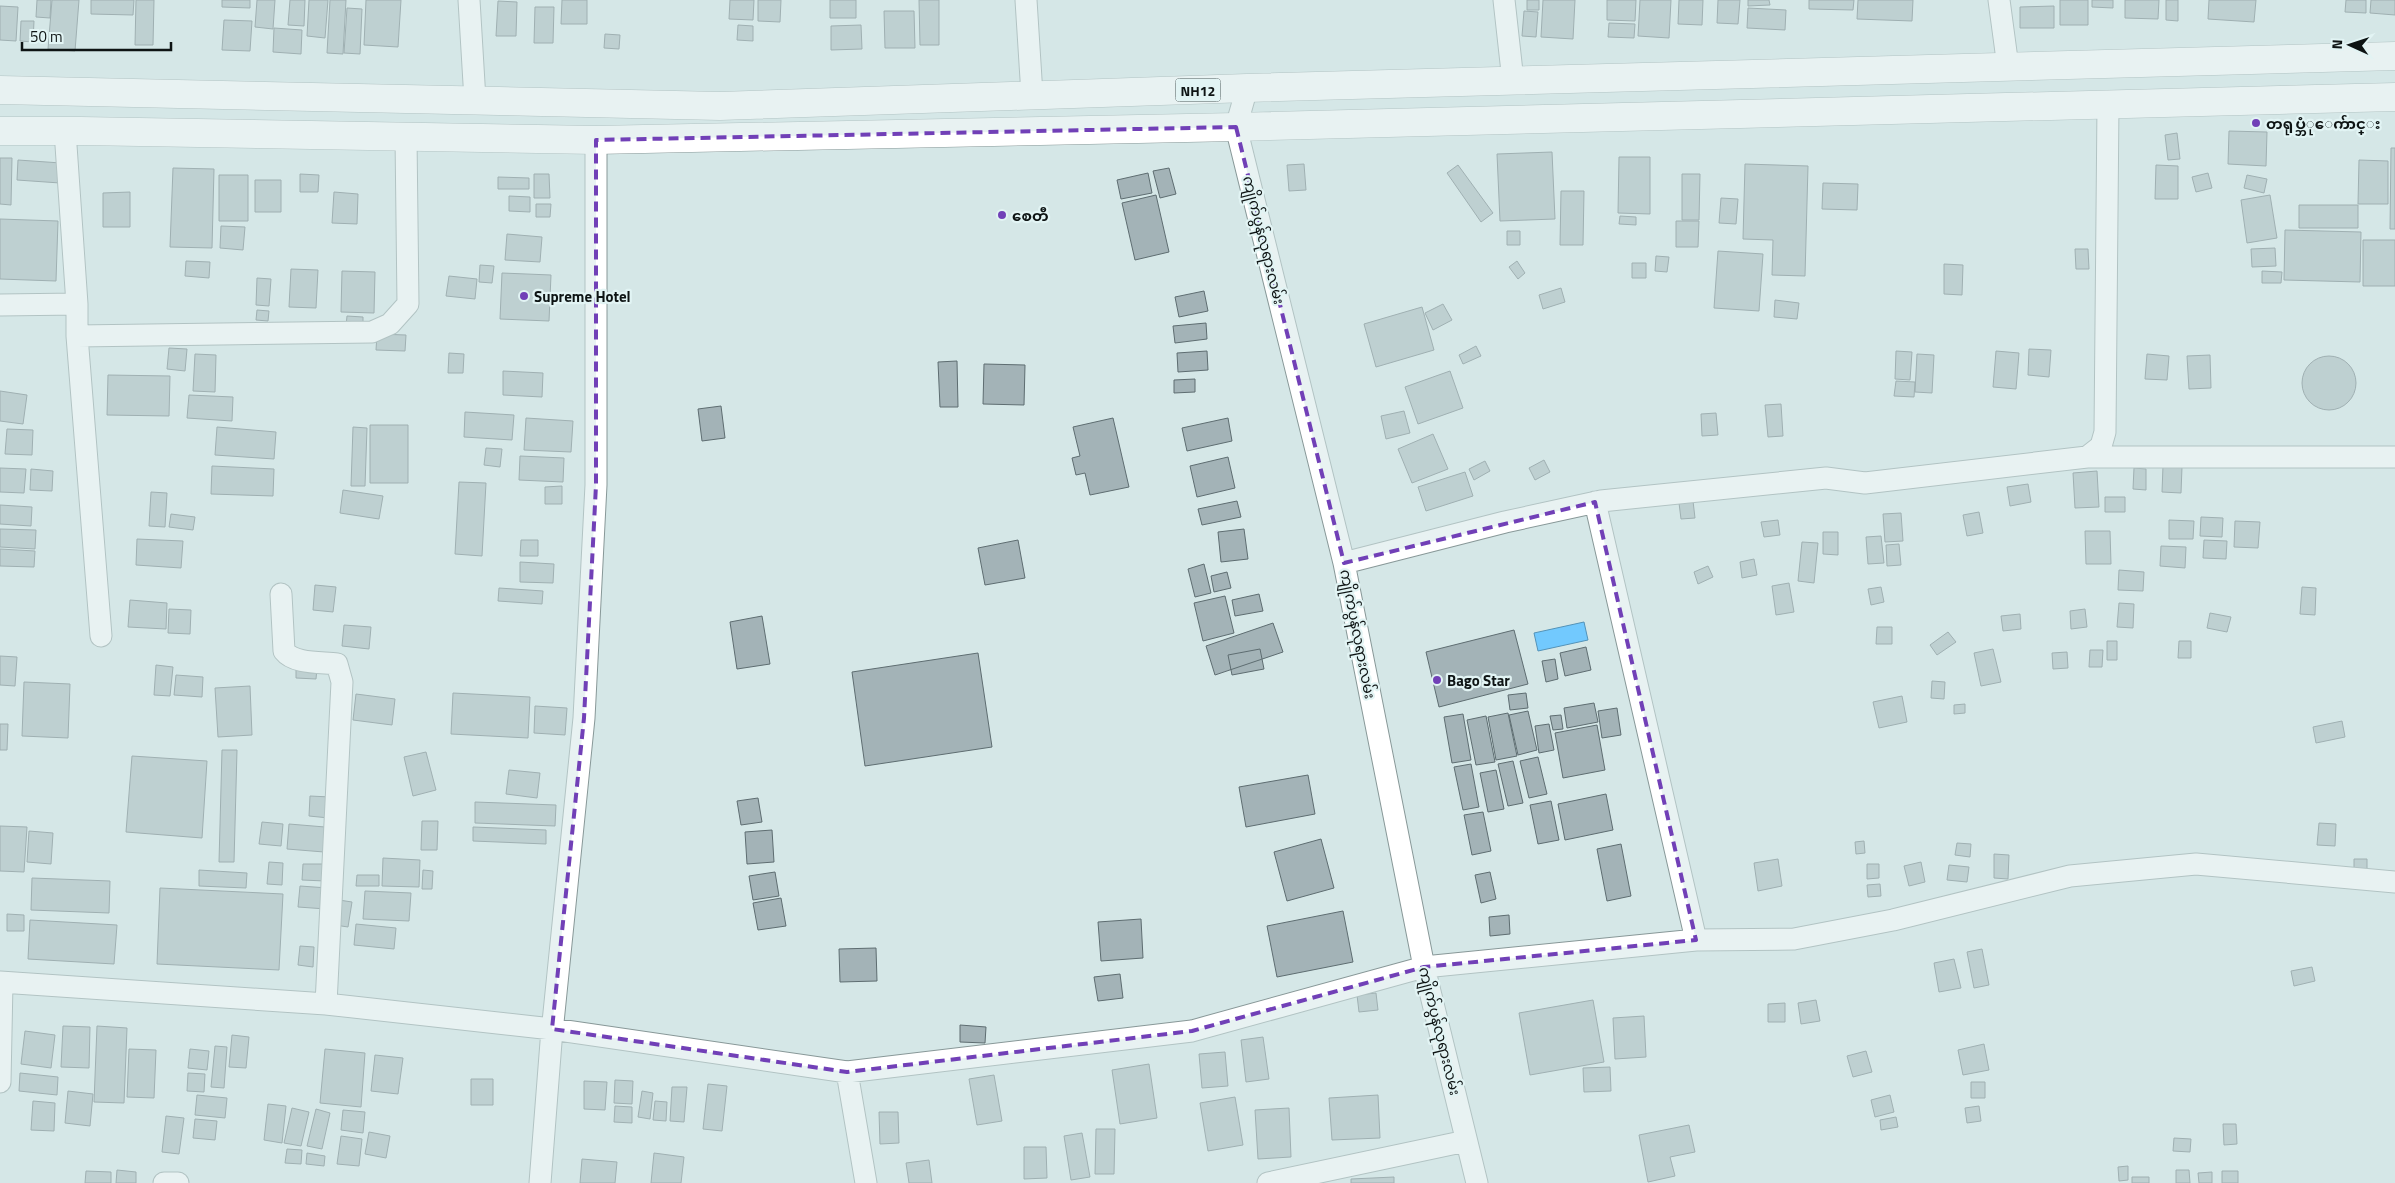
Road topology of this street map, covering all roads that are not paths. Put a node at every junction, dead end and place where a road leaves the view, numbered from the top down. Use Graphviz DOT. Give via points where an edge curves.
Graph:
graph roads {
  1 [pos="469,0"];
  2 [pos="1026,0"];
  3 [pos="1504,0"];
  4 [pos="1999,0"];
  5 [pos="2395,56"];
  6 [pos="2008,67"];
  7 [pos="1514,80"];
  8 [pos="1247,88"];
  9 [pos="0,90"];
  10 [pos="1032,95"];
  11 [pos="2395,97"];
  12 [pos="475,100"];
  13 [pos="2108,104"];
  14 [pos="1236,127"];
  15 [pos="65,131"];
  16 [pos="0,132"];
  17 [pos="406,137"];
  18 [pos="596,140"];
  19 [pos="77,304"];
  20 [pos="0,305"];
  21 [pos="77,336"];
  22 [pos="2087,457"];
  23 [pos="2395,457"];
  24 [pos="1595,502"];
  25 [pos="1344,563"];
  26 [pos="281,594"];
  27 [pos="101,636"];
  28 [pos="2395,882"];
  29 [pos="1696,940"];
  30 [pos="1424,967"];
  31 [pos="1,982"];
  32 [pos="326,1004"];
  33 [pos="552,1029"];
  34 [pos="847,1072"];
  35 [pos="0,1082"];
  36 [pos="1466,1141"];
  37 [pos="164,1183"];
  38 [pos="178,1183"];
  39 [pos="540,1183"];
  40 [pos="866,1183"];
  41 [pos="1268,1183"];
  42 [pos="1477,1183"];
  1 -- 12 [label="street"];
  2 -- 10 [label="street"];
  3 -- 7 [label="street"];
  4 -- 6 [label="street"];
  5 -- 6 [label="highway, NH12"];
  6 -- 7 [label="highway, NH12"];
  7 -- 8 [label="highway, NH12"];
  8 -- 10 [label="highway, NH12"];
  8 -- 14 [label="street, ကျိုက်ပွန်လုရားလမ်း"];
  9 -- 12 [label="highway, NH12"];
  10 -- 12 [label="highway, NH12" via="720,106"];
  11 -- 13 [label="highway"];
  13 -- 14 [label="highway"];
  13 -- 22 [label="street" via="2105,432 2100,446"];
  14 -- 18 [label="highway"];
  14 -- 25 [label="street, ကျိုက်ပွန်လုရားလမ်း"];
  15 -- 16 [label="highway"];
  15 -- 17 [label="highway"];
  15 -- 19 [label="street"];
  17 -- 18 [label="highway"];
  17 -- 21 [label="street" via="408,304 390,324 372,332"];
  18 -- 33 [label="street" via="596,485 584,718"];
  19 -- 20 [label="street"];
  19 -- 21 [label="street"];
  21 -- 27 [label="street"];
  22 -- 23 [label="street"];
  22 -- 24 [label="street" via="1865,483 1826,478"];
  24 -- 25 [label="street"];
  24 -- 29 [label="street"];
  25 -- 30 [label="street, ကျိုက်ပွန်လုရားလမ်း"];
  26 -- 32 [label="street" via="284,651 296,659 337,664 342,682"];
  28 -- 29 [label="street" via="2196,864 2070,876 1893,920 1794,938"];
  29 -- 30 [label="street"];
  30 -- 34 [label="street" via="1192,1031"];
  30 -- 36 [label="street, ကျိုက်ပွန်လုရားလမ်း"];
  31 -- 32 [label="street"];
  31 -- 35 [label="street"];
  32 -- 33 [label="street"];
  33 -- 34 [label="street"];
  33 -- 39 [label="street"];
  34 -- 40 [label="street"];
  36 -- 41 [label="street"];
  36 -- 42 [label="street, ကျိုက်ပွန်လုရားလမ်း"];
  37 -- 38 [label="street"];
}
